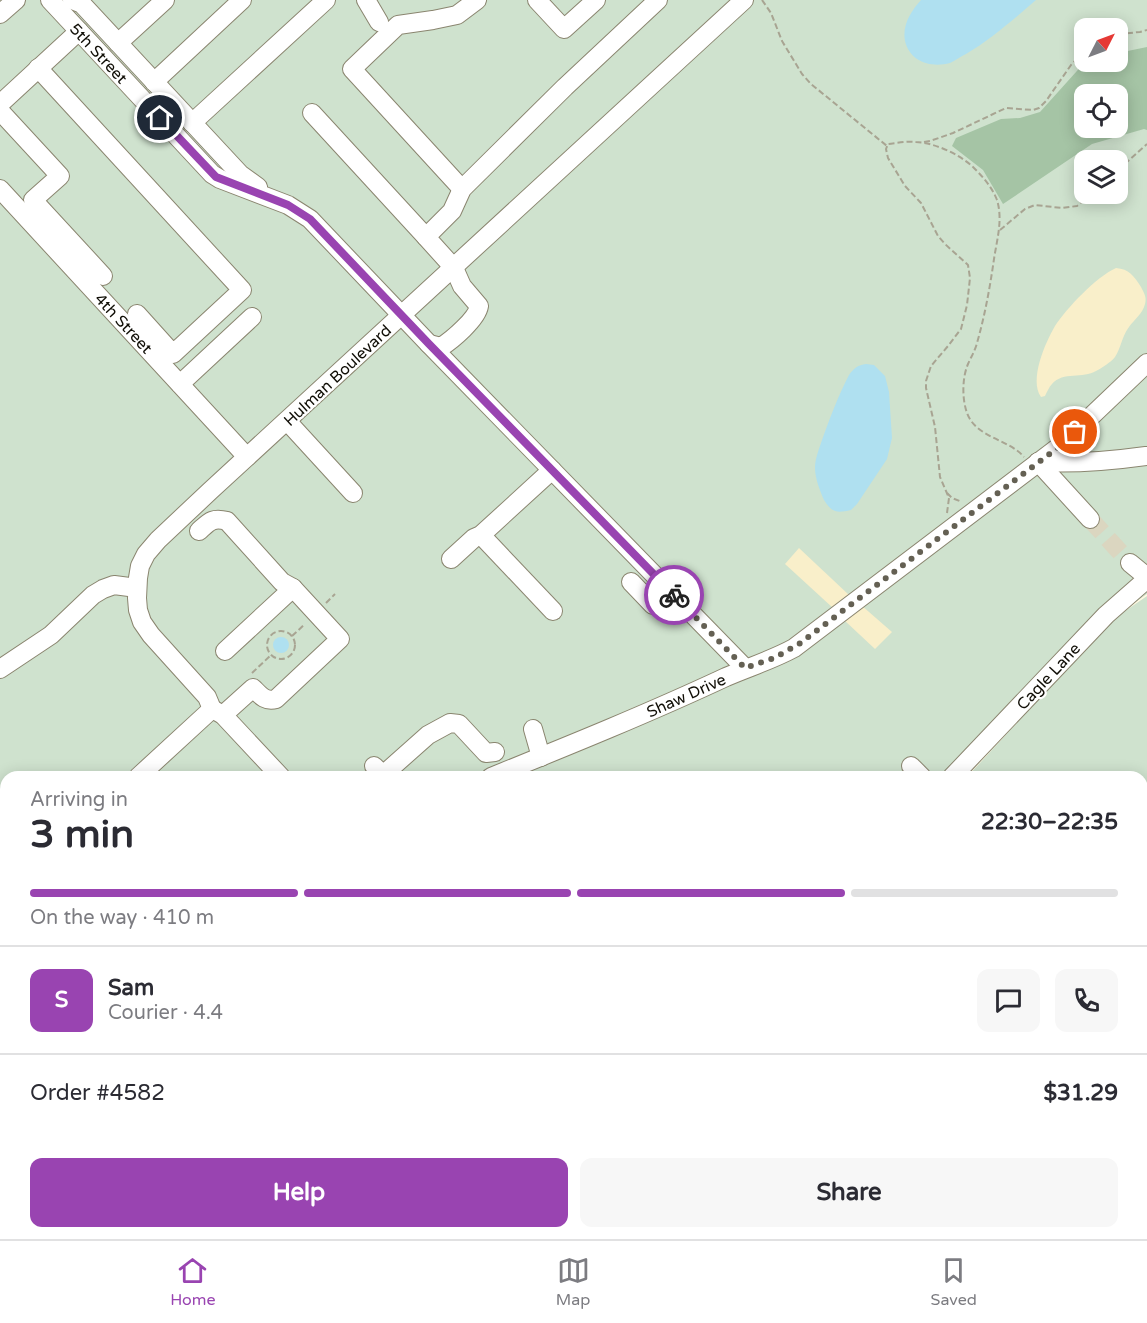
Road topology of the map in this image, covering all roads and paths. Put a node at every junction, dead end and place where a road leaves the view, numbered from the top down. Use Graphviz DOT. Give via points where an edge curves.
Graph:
graph roads {
  1 [pos="16,0"];
  2 [pos="50,0"];
  3 [pos="165,0"];
  4 [pos="242,0"];
  5 [pos="326,0"];
  6 [pos="366,0"];
  7 [pos="477,0"];
  8 [pos="537,0"];
  9 [pos="596,0"];
  10 [pos="658,0"];
  11 [pos="744,0"];
  12 [pos="762,0"];
  13 [pos="80,1"];
  14 [pos="0,14"];
  15 [pos="379,22"];
  16 [pos="1147,30"];
  17 [pos="79,31"];
  18 [pos="1128,33"];
  19 [pos="118,43"];
  20 [pos="1074,62"];
  21 [pos="38,68"];
  22 [pos="154,82"];
  23 [pos="0,104"];
  24 [pos="0,111"];
  25 [pos="312,113"];
  26 [pos="192,123"];
  27 [pos="921,142"];
  28 [pos="1147,144"];
  29 [pos="887,146"];
  30 [pos="1128,161"];
  31 [pos="0,189"];
  32 [pos="462,189"];
  33 [pos="1080,204"];
  34 [pos="288,205"];
  35 [pos="999,231"];
  36 [pos="426,237"];
  37 [pos="454,268"];
  38 [pos="103,276"];
  39 [pos="137,314"];
  40 [pos="402,315"];
  41 [pos="252,317"];
  42 [pos="429,344"];
  43 [pos="1147,363"];
  44 [pos="180,384"];
  45 [pos="286,421"];
  46 [pos="1146,456"];
  47 [pos="247,458"];
  48 [pos="1031,460"];
  49 [pos="552,470"];
  50 [pos="946,491"];
  51 [pos="353,493"];
  52 [pos="974,510"];
  53 [pos="1090,519"];
  54 [pos="953,527"];
  55 [pos="199,531"];
  56 [pos="481,535"];
  57 [pos="451,559"];
  58 [pos="1130,563"];
  59 [pos="1147,578"];
  60 [pos="631,582"];
  61 [pos="137,588"];
  62 [pos="293,588"];
  63 [pos="670,590"];
  64 [pos="553,611"];
  65 [pos="225,651"];
  66 [pos="271,655"];
  67 [pos="745,668"];
  68 [pos="0,669"];
  69 [pos="252,673"];
  70 [pos="218,712"];
  71 [pos="533,729"];
  72 [pos="495,752"];
  73 [pos="541,757"];
  74 [pos="145,771"];
  75 [pos="275,771"];
  76 [pos="379,771"];
  77 [pos="506,771"];
  78 [pos="958,771"];
  1 -- 14 [label="street"];
  2 -- 17 [label="street, 5th Street"];
  3 -- 19 [label="street"];
  4 -- 22 [label="street"];
  5 -- 26 [label="street"];
  6 -- 15 [label="street"];
  7 -- 32 [label="street" via="457,15 398,25 352,69"];
  8 -- 9 [label="street" via="564,29"];
  10 -- 32 [label="street"];
  11 -- 37 [label="street, Hulman Boulevard"];
  12 -- 29 [label="path" via="802,74"];
  13 -- 19 [label="street"];
  16 -- 18 [label="path"];
  17 -- 21 [label="street"];
  17 -- 34 [label="street, 5th Street" via="212,174"];
  19 -- 22 [label="street"];
  20 -- 27 [label="path" via="1039,108 1006,108 953,133"];
  21 -- 23 [label="street"];
  21 -- 39 [label="street" via="242,290 173,354"];
  22 -- 26 [label="street"];
  24 -- 38 [label="street" via="60,176 33,200"];
  25 -- 36 [label="street"];
  26 -- 34 [label="street" via="240,174"];
  27 -- 29 [label="path"];
  27 -- 35 [label="path" via="958,157 987,181 997,200"];
  28 -- 30 [label="path"];
  29 -- 50 [label="path" via="888,158 921,203 938,236 968,265 970,278 961,329 931,366 926,381 940,477"];
  31 -- 44 [label="street, 4th Street"];
  32 -- 36 [label="street" via="452,211"];
  33 -- 35 [label="path" via="1062,208 1035,205"];
  34 -- 40 [label="street, 5th Street" via="317,226"];
  35 -- 48 [label="path" via="984,316 963,390 971,420 991,437"];
  36 -- 37 [label="street"];
  37 -- 40 [label="street, Hulman Boulevard"];
  37 -- 42 [label="street" via="479,310 447,343 441,347"];
  40 -- 42 [label="street, 5th Street"];
  40 -- 45 [label="street, Hulman Boulevard"];
  41 -- 44 [label="street"];
  42 -- 49 [label="street, 5th Street"];
  43 -- 48 [label="street, Shaw Drive" via="1060,446"];
  44 -- 47 [label="street, 4th Street"];
  45 -- 47 [label="street, Hulman Boulevard"];
  45 -- 51 [label="street"];
  46 -- 48 [label="street" via="1104,462"];
  47 -- 61 [label="street, Hulman Boulevard" via="146,554"];
  48 -- 52 [label="street, Shaw Drive"];
  48 -- 53 [label="street"];
  49 -- 56 [label="street"];
  49 -- 63 [label="street, 5th Street"];
  50 -- 52 [label="path"];
  50 -- 54 [label="path" via="948,520"];
  52 -- 54 [label="street, Shaw Drive"];
  54 -- 67 [label="street, Shaw Drive" via="794,648"];
  55 -- 62 [label="street" via="209,522 227,521 282,582"];
  56 -- 57 [label="street"];
  56 -- 64 [label="street"];
  58 -- 59 [label="street"];
  59 -- 78 [label="street, Cagle Lane" via="1106,615"];
  60 -- 63 [label="street" via="653,605"];
  61 -- 68 [label="street" via="114,585 103,589 51,635"];
  61 -- 70 [label="street, Hulman Boulevard" via="142,622"];
  62 -- 65 [label="street"];
  62 -- 70 [label="street" via="340,639 276,699 262,697 253,688"];
  63 -- 67 [label="street, 5th Street"];
  66 -- 66 [label="path" via="268,643 272,635 284,632 292,636 295,644 291,656 283,659"];
  66 -- 69 [label="path"];
  67 -- 73 [label="street, Shaw Drive"];
  70 -- 74 [label="street"];
  70 -- 75 [label="street"];
  71 -- 73 [label="street"];
  72 -- 76 [label="street" via="486,753 471,732 450,723 427,727"];
  73 -- 77 [label="street, Shaw Drive"];
}
